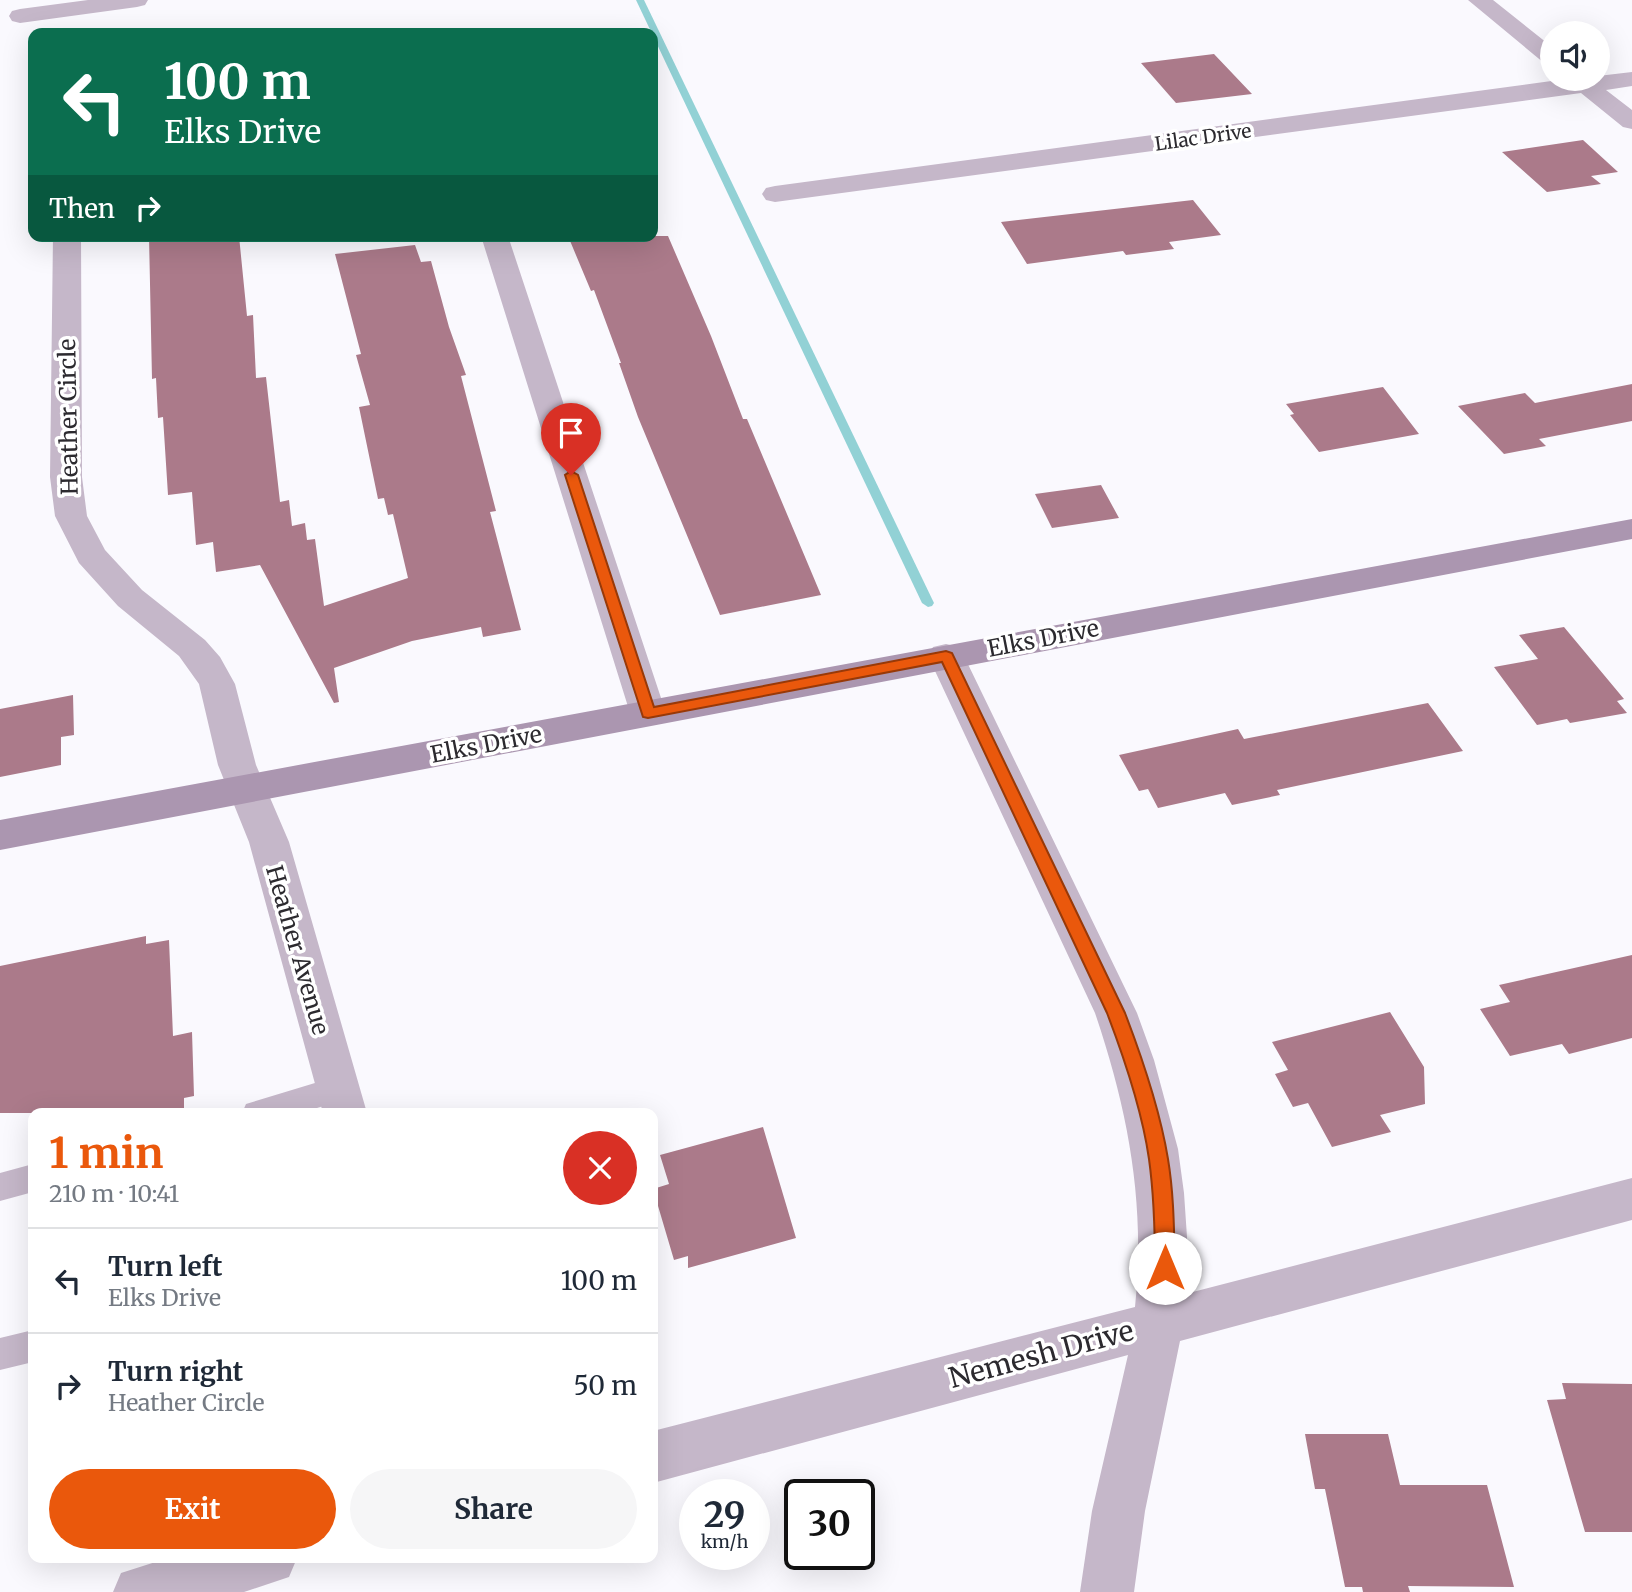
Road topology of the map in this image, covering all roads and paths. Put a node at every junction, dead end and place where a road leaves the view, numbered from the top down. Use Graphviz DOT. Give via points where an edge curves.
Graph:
graph roads {
  1 [pos="138,0"];
  2 [pos="1479,0"];
  3 [pos="20,16"];
  4 [pos="1540,48"];
  5 [pos="1632,79"];
  6 [pos="1610,80"];
  7 [pos="1540,88"];
  8 [pos="1593,91"];
  9 [pos="1632,122"];
  10 [pos="775,194"];
  11 [pos="67,242"];
  12 [pos="496,242"];
  13 [pos="1632,528"];
  14 [pos="946,656"];
  15 [pos="648,713"];
  16 [pos="247,789"];
  17 [pos="0,835"];
  18 [pos="342,1101"];
  19 [pos="292,1108"];
  20 [pos="28,1179"];
  21 [pos="0,1187"];
  22 [pos="1632,1199"];
  23 [pos="1158,1323"];
  24 [pos="28,1347"];
  25 [pos="0,1354"];
  26 [pos="658,1456"];
  27 [pos="251,1563"];
  28 [pos="140,1592"];
  29 [pos="1107,1592"];
  1 -- 3 [label="street"];
  2 -- 4 [label="street"];
  5 -- 6 [label="street, Lilac Drive"];
  7 -- 10 [label="street, Lilac Drive"];
  8 -- 9 [label="street"];
  11 -- 16 [label="street, Heather Circle" via="66,477 71,516 91,555 109,577 207,666 217,684"];
  12 -- 15 [label="street"];
  13 -- 14 [label="main road, Elks Drive"];
  14 -- 15 [label="main road, Elks Drive"];
  14 -- 23 [label="street" via="1133,1056 1158,1157 1164,1212 1165,1268"];
  15 -- 16 [label="main road, Elks Drive"];
  16 -- 17 [label="main road, Elks Drive"];
  16 -- 18 [label="street, Heather Avenue" via="269,842"];
  18 -- 19 [label="lane"];
  20 -- 21 [label="lane"];
  22 -- 23 [label="street, Nemesh Drive"];
  23 -- 26 [label="street, Nemesh Drive"];
  23 -- 29 [label="street" via="1109,1558"];
  24 -- 25 [label="lane"];
  27 -- 28 [label="street"];
}
